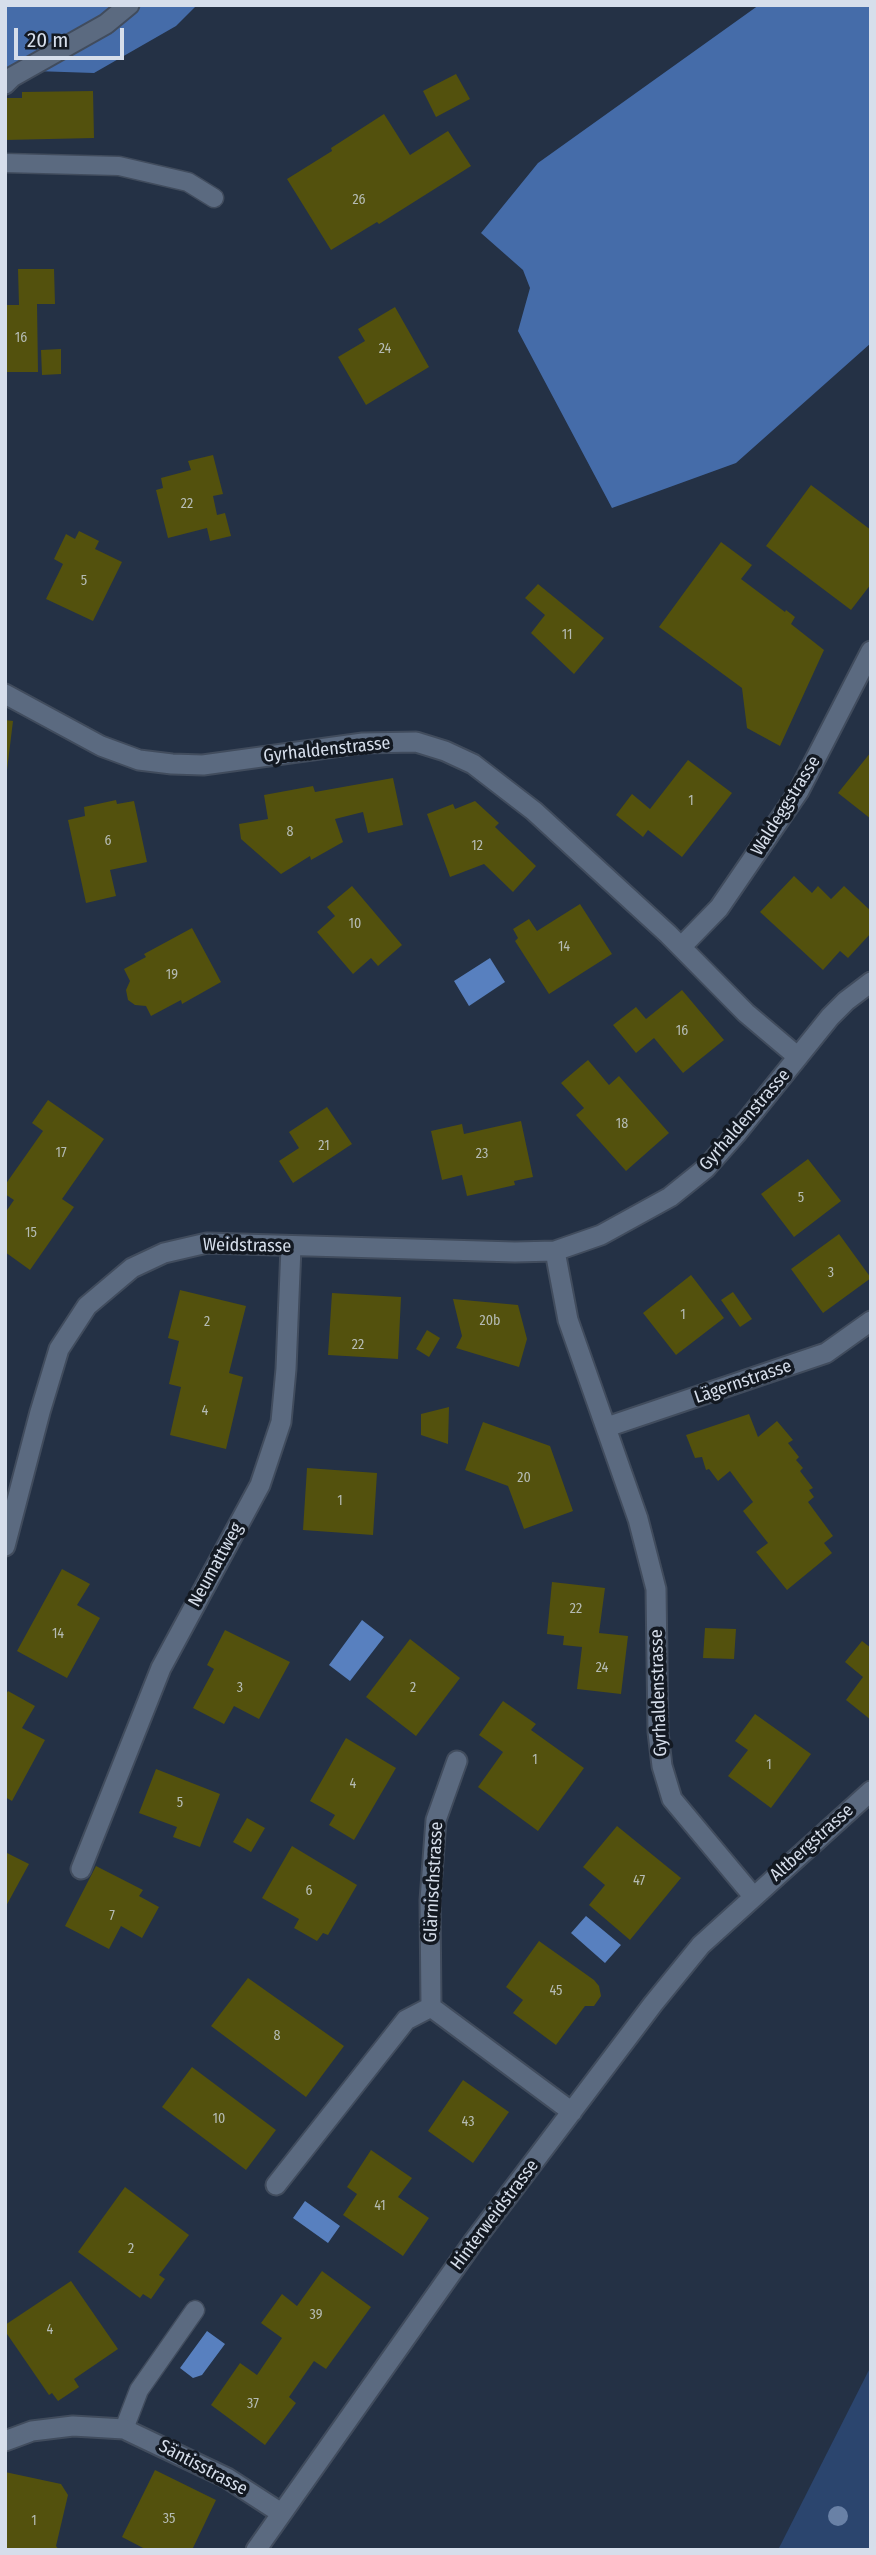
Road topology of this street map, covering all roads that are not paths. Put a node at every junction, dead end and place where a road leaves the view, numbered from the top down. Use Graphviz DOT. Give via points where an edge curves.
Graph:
graph roads {
  1 [pos="129,5"];
  2 [pos="5,84"];
  3 [pos="5,163"];
  4 [pos="214,198"];
  5 [pos="871,651"];
  6 [pos="5,694"];
  7 [pos="681,947"];
  8 [pos="871,982"];
  9 [pos="799,1057"];
  10 [pos="291,1247"];
  11 [pos="555,1251"];
  12 [pos="871,1321"];
  13 [pos="607,1427"];
  14 [pos="5,1546"];
  15 [pos="457,1761"];
  16 [pos="871,1791"];
  17 [pos="81,1870"];
  18 [pos="753,1896"];
  19 [pos="430,2007"];
  20 [pos="572,2112"];
  21 [pos="276,2185"];
  22 [pos="195,2310"];
  23 [pos="124,2428"];
  24 [pos="5,2441"];
  25 [pos="281,2513"];
  26 [pos="256,2550"];
  1 -- 2 [label="street" via="106,24"];
  3 -- 4 [label="lane" via="119,166 188,182"];
  5 -- 7 [label="street, Waldeggstrasse" via="799,792 719,908"];
  6 -- 7 [label="street, Gyrhaldenstrasse" via="101,746 161,763 203,765 363,743 416,742 445,751 473,764 534,811"];
  7 -- 9 [label="street, Gyrhaldenstrasse" via="746,1013"];
  8 -- 9 [label="street" via="846,1000"];
  9 -- 11 [label="street, Gyrhaldenstrasse" via="706,1168 670,1197 601,1235"];
  10 -- 11 [label="street, Weidstrasse"];
  10 -- 14 [label="street, Weidstrasse" via="207,1243 164,1252 132,1268 88,1306 59,1349"];
  10 -- 17 [label="street, Neumattweg" via="281,1422 260,1485 161,1668"];
  11 -- 13 [label="street, Gyrhaldenstrasse" via="568,1320"];
  12 -- 13 [label="street, Lägernstrasse" via="826,1353"];
  13 -- 18 [label="street, Gyrhaldenstrasse" via="656,1589 662,1766 672,1798"];
  15 -- 19 [label="street, Glärnischstrasse" via="436,1820"];
  16 -- 18 [label="street, Altbergstrasse"];
  18 -- 20 [label="street, Hinterweidstrasse" via="701,1945"];
  19 -- 20 [label="street"];
  19 -- 21 [label="street" via="406,2020"];
  20 -- 25 [label="street, Hinterweidstrasse" via="474,2241"];
  22 -- 23 [label="lane" via="139,2390"];
  23 -- 24 [label="street, Säntisstrasse" via="73,2426 32,2431"];
  23 -- 25 [label="street, Säntisstrasse" via="227,2478"];
  25 -- 26 [label="street, Hinterweidstrasse"];
}
